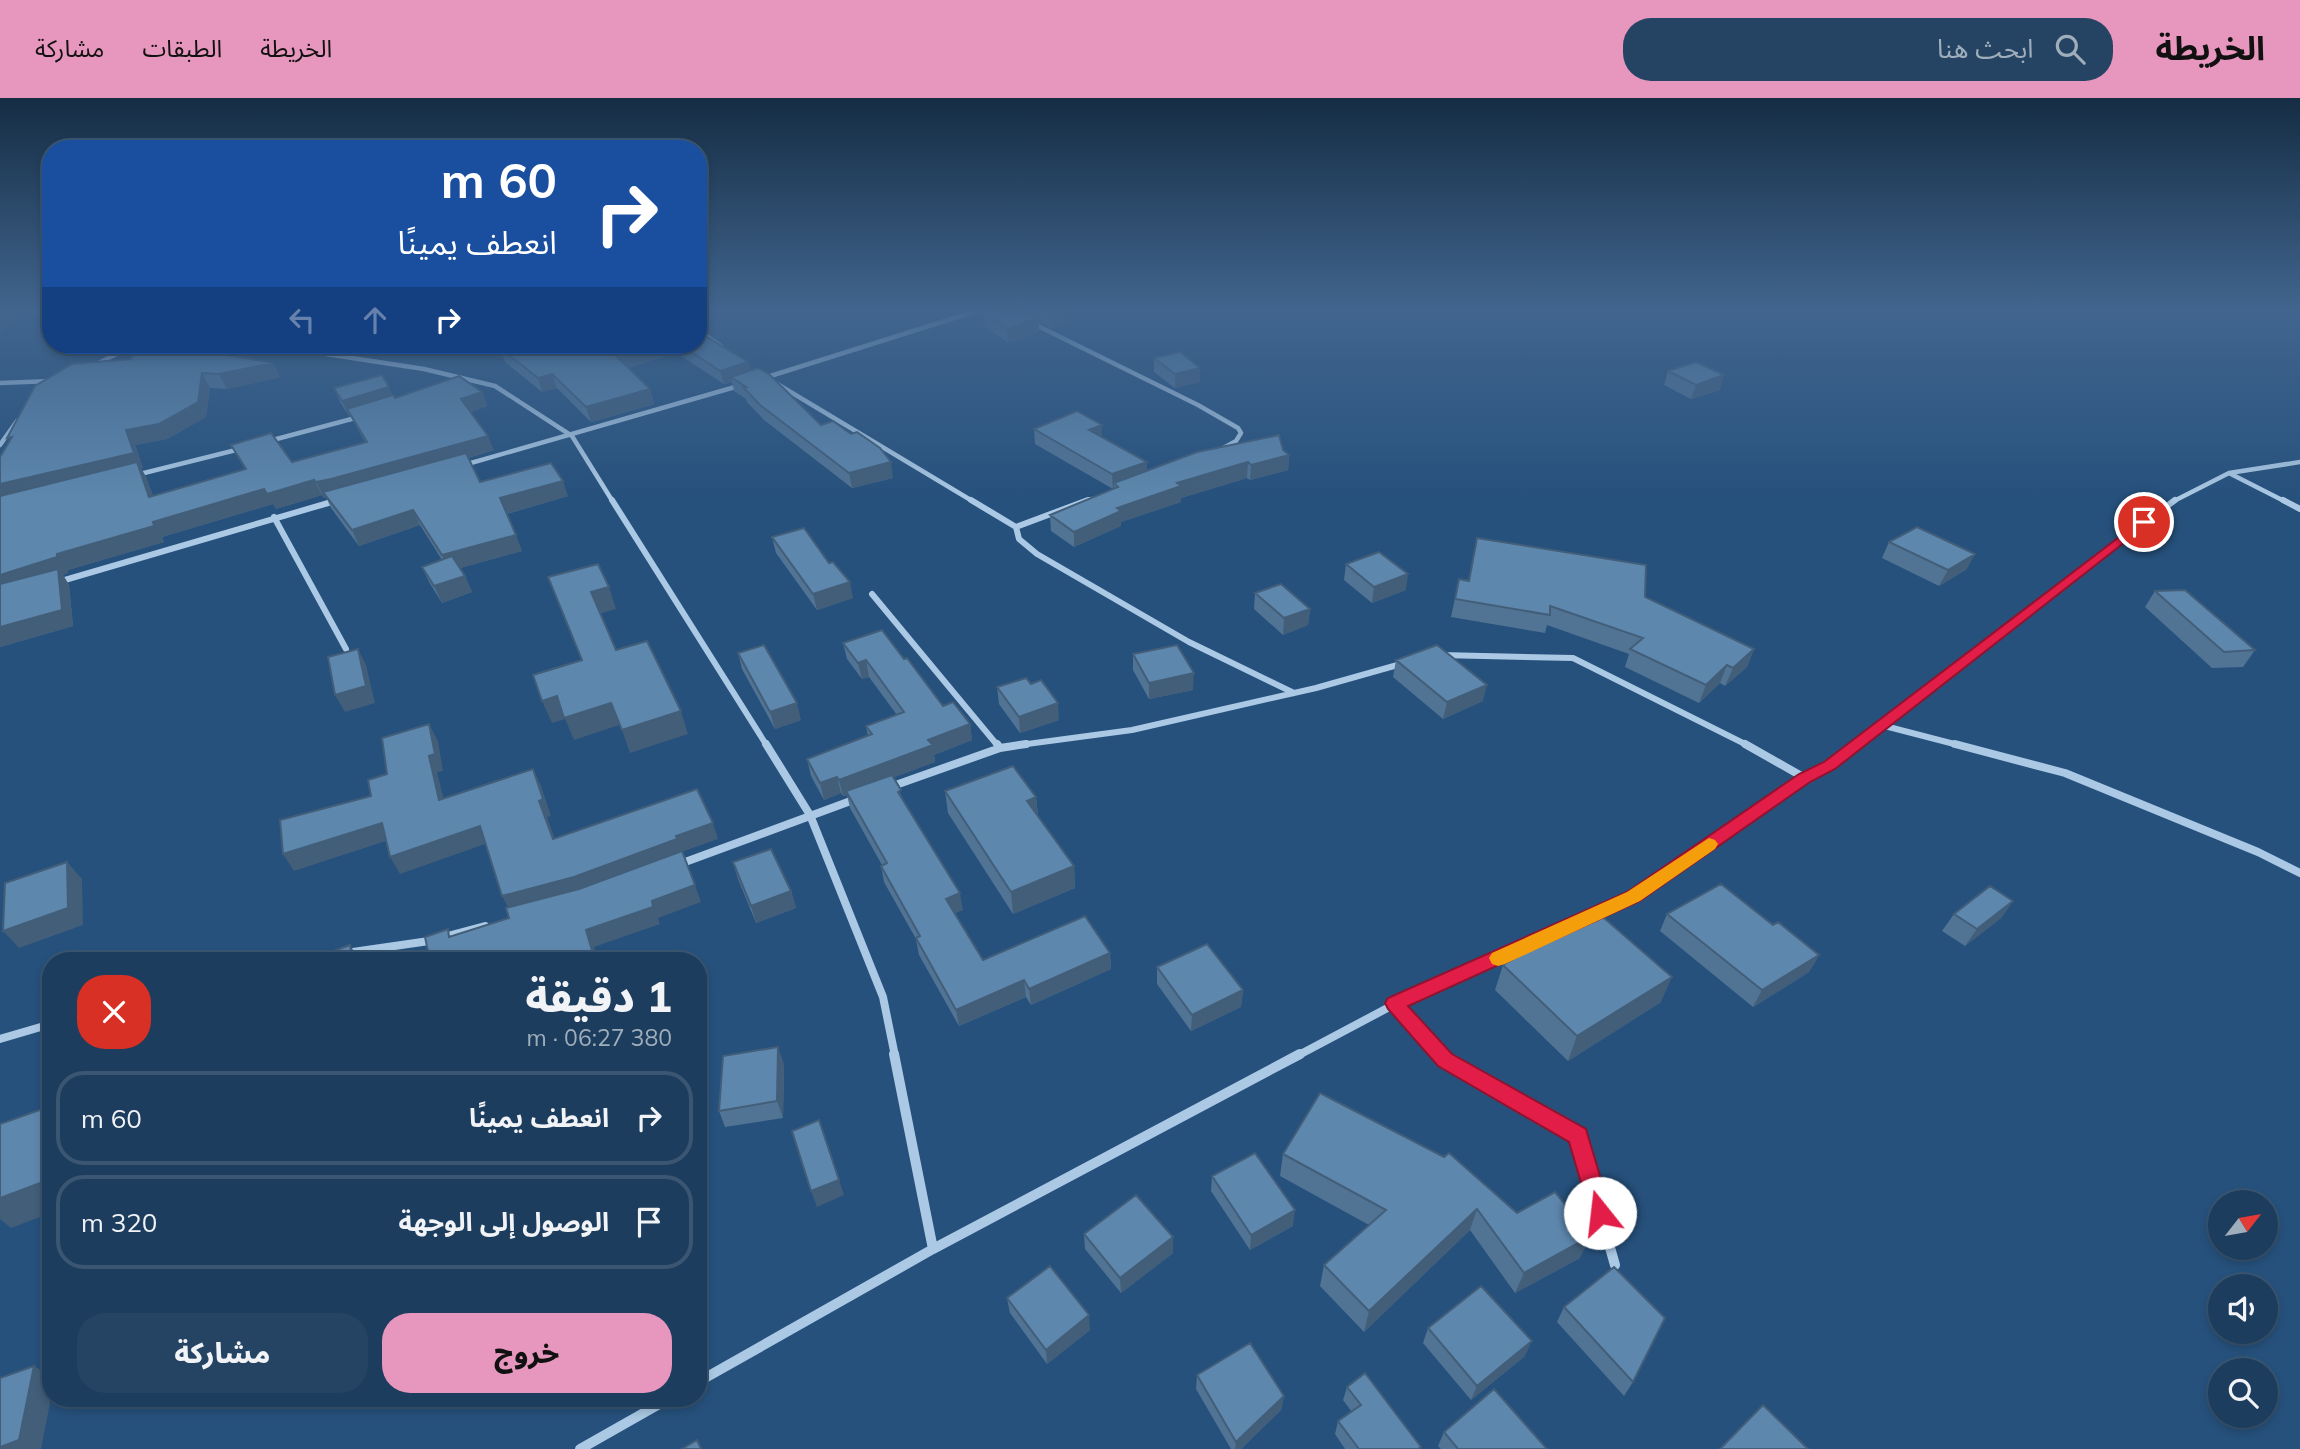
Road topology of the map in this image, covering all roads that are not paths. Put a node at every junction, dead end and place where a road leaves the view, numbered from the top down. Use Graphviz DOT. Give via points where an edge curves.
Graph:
graph roads {
  1 [pos="437,372"];
  2 [pos="758,372"];
  3 [pos="785,372"];
  4 [pos="1131,372"];
  5 [pos="766,378"];
  6 [pos="60,379"];
  7 [pos="476,381"];
  8 [pos="45,382"];
  9 [pos="0,383"];
  10 [pos="463,385"];
  11 [pos="44,390"];
  12 [pos="23,413"];
  13 [pos="360,417"];
  14 [pos="572,436"];
  15 [pos="257,444"];
  16 [pos="0,445"];
  17 [pos="243,448"];
  18 [pos="1213,454"];
  19 [pos="2300,462"];
  20 [pos="456,467"];
  21 [pos="2229,473"];
  22 [pos="128,477"];
  23 [pos="1101,495"];
  24 [pos="339,499"];
  25 [pos="2300,509"];
  26 [pos="274,517"];
  27 [pos="1016,527"];
  28 [pos="50,585"];
  29 [pos="872,594"];
  30 [pos="346,649"];
  31 [pos="1434,655"];
  32 [pos="1408,662"];
  33 [pos="1294,693"];
  34 [pos="1881,725"];
  35 [pos="1000,748"];
  36 [pos="1805,778"];
  37 [pos="886,788"];
  38 [pos="860,797"];
  39 [pos="810,815"];
  40 [pos="672,867"];
  41 [pos="2300,873"];
  42 [pos="494,924"];
  43 [pos="356,952"];
  44 [pos="1395,1003"];
  45 [pos="42,1027"];
  46 [pos="0,1039"];
  47 [pos="933,1249"];
  48 [pos="1615,1265"];
  49 [pos="707,1377"];
  50 [pos="654,1407"];
  51 [pos="580,1449"];
  1 -- 7 [label="street"];
  2 -- 5 [label="street"];
  3 -- 5 [label="street"];
  4 -- 18 [label="street" via="1238,428 1241,433 1236,441"];
  5 -- 14 [label="street"];
  5 -- 27 [label="street"];
  6 -- 8 [label="street"];
  7 -- 10 [label="street"];
  7 -- 14 [label="street" via="519,399"];
  8 -- 9 [label="street"];
  8 -- 11 [label="street"];
  12 -- 16 [label="street"];
  13 -- 15 [label="street"];
  14 -- 20 [label="street"];
  14 -- 39 [label="street"];
  17 -- 22 [label="street"];
  19 -- 21 [label="street"];
  21 -- 25 [label="street"];
  21 -- 34 [label="street" via="2166,505"];
  23 -- 27 [label="street"];
  24 -- 26 [label="street"];
  26 -- 28 [label="street"];
  26 -- 30 [label="street"];
  27 -- 33 [label="street" via="1019,539 1037,554 1189,642"];
  29 -- 35 [label="street"];
  31 -- 36 [label="street" via="1573,657 1711,725"];
  32 -- 33 [label="street"];
  33 -- 35 [label="street" via="1132,730"];
  34 -- 36 [label="street"];
  34 -- 41 [label="street" via="2065,773"];
  35 -- 37 [label="street"];
  36 -- 44 [label="street" via="1634,897"];
  38 -- 39 [label="street"];
  39 -- 40 [label="street"];
  39 -- 47 [label="street" via="883,997"];
  42 -- 43 [label="street" via="429,941"];
  44 -- 47 [label="street"];
  44 -- 48 [label="street" via="1445,1060 1578,1136"];
  45 -- 46 [label="street"];
  47 -- 49 [label="street"];
  50 -- 51 [label="street"];
}
